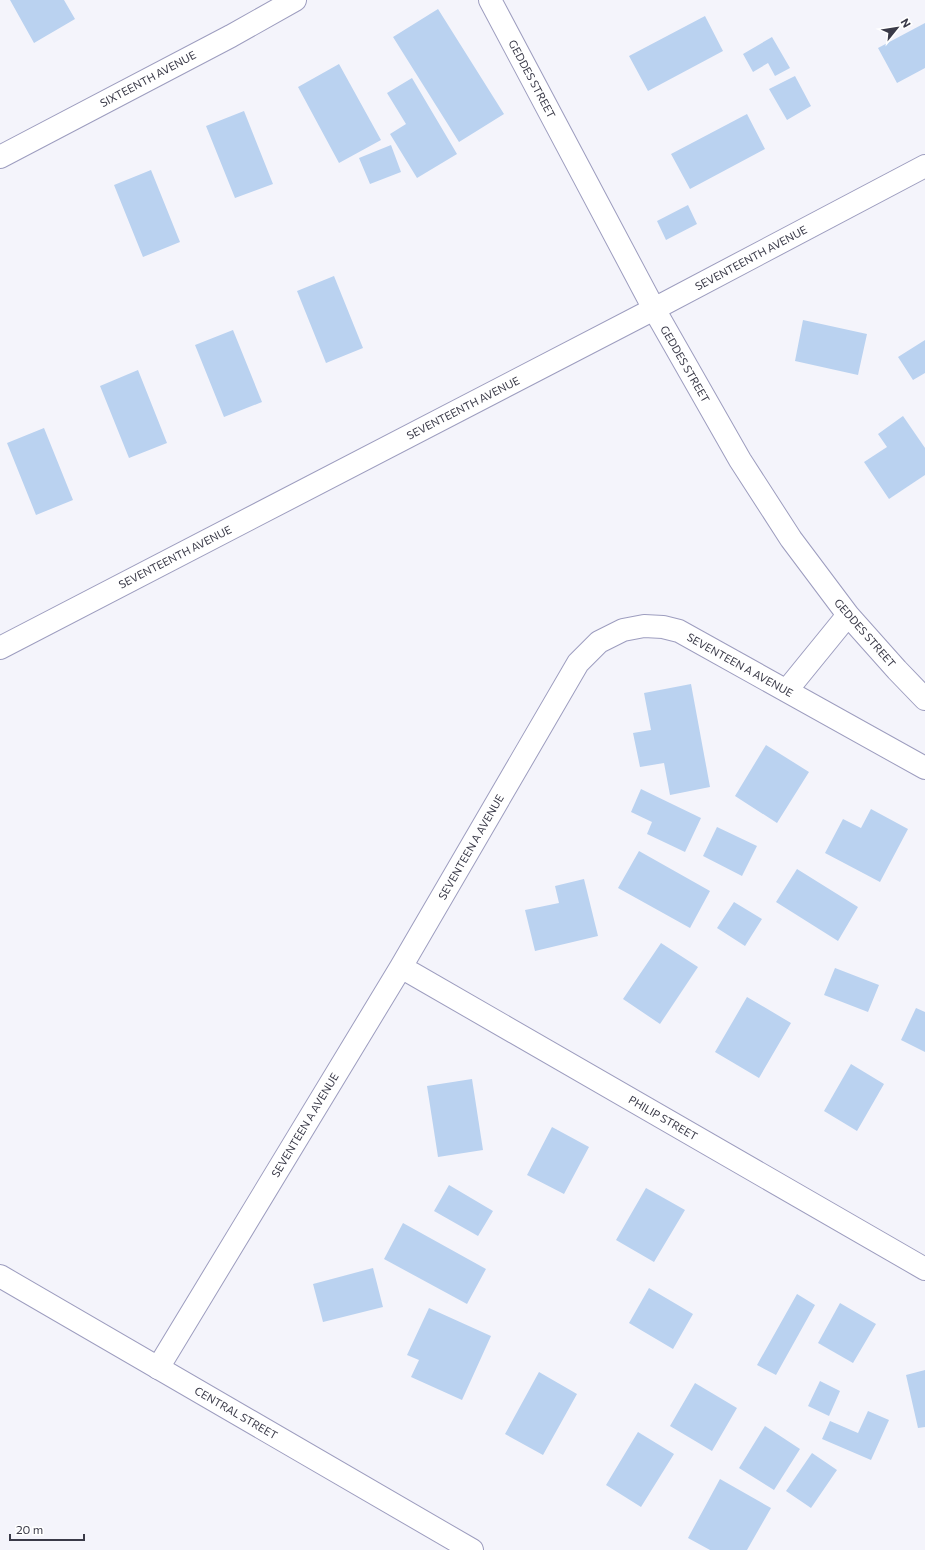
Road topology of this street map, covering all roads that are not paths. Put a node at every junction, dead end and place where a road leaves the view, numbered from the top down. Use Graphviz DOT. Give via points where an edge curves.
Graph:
graph roads {
  1 [pos="295,0"];
  2 [pos="490,0"];
  3 [pos="0,157"];
  4 [pos="925,166"];
  5 [pos="654,309"];
  6 [pos="848,615"];
  7 [pos="0,648"];
  8 [pos="787,690"];
  9 [pos="925,699"];
  10 [pos="925,768"];
  11 [pos="401,967"];
  12 [pos="925,1269"];
  13 [pos="0,1276"];
  14 [pos="158,1368"];
  15 [pos="472,1550"];
  1 -- 3 [label="street, SIXTEENTH AVENUE"];
  2 -- 5 [label="street, GEDDES STREET"];
  4 -- 5 [label="street, SEVENTEENTH AVENUE"];
  5 -- 6 [label="street, GEDDES STREET" via="763,498"];
  5 -- 7 [label="street, SEVENTEENTH AVENUE"];
  6 -- 8 [label="street"];
  6 -- 9 [label="street, GEDDES STREET"];
  8 -- 10 [label="street, SEVENTEEN A AVENUE"];
  8 -- 11 [label="street, SEVENTEEN A AVENUE" via="679,631 644,626 623,630 599,642 578,663"];
  11 -- 12 [label="street, PHILIP STREET"];
  11 -- 14 [label="street, SEVENTEEN A AVENUE"];
  13 -- 14 [label="street, CENTRAL STREET"];
  14 -- 15 [label="street, CENTRAL STREET"];
}
